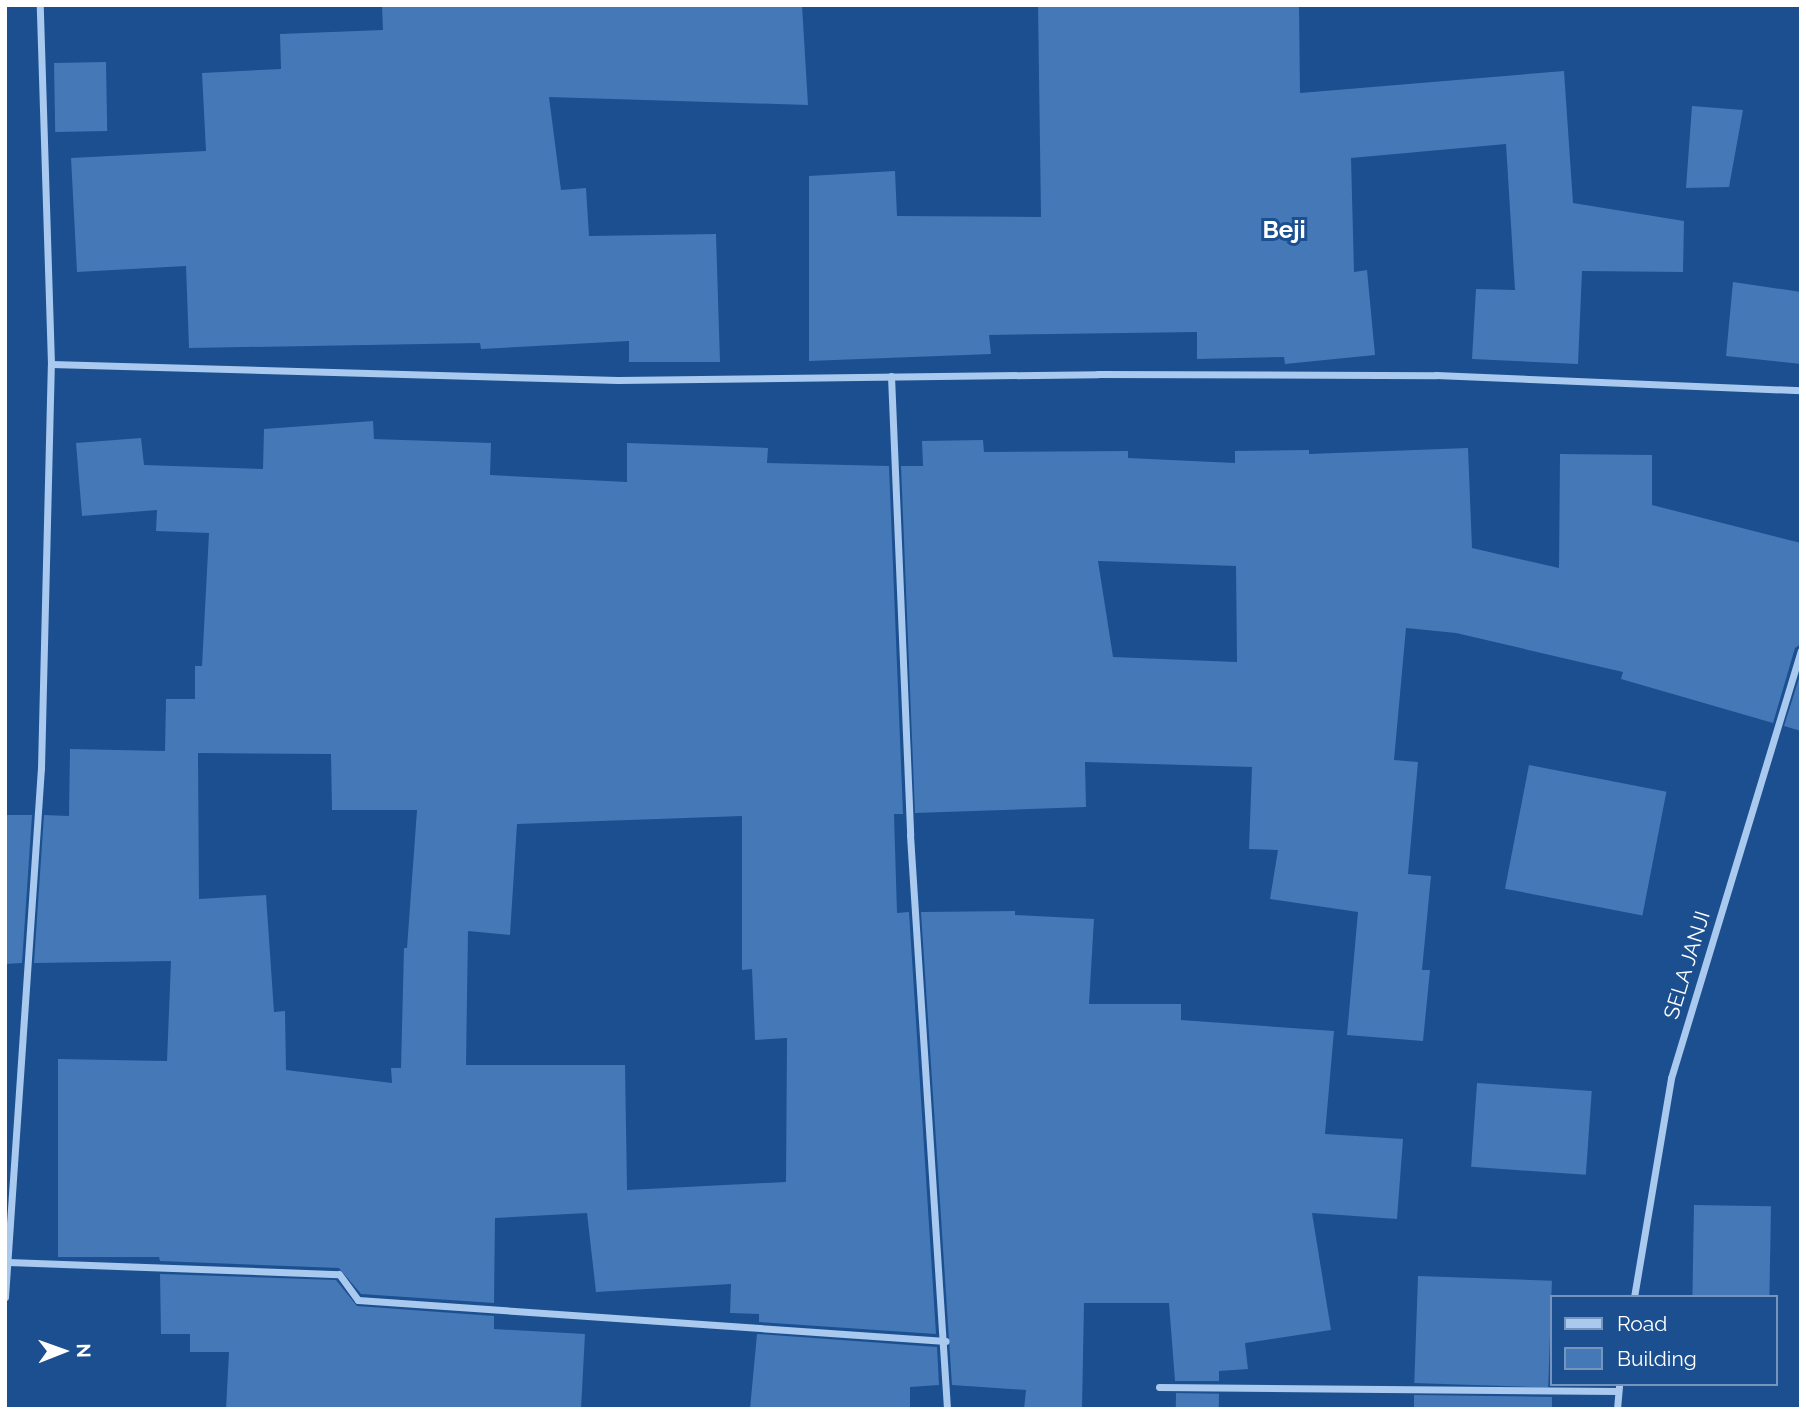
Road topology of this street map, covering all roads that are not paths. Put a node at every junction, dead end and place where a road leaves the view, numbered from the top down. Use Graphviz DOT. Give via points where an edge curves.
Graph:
graph roads {
  1 [pos="40,5"];
  2 [pos="51,364"];
  3 [pos="891,376"];
  4 [pos="1801,390"];
  5 [pos="1801,650"];
  6 [pos="8,1262"];
  7 [pos="1634,1295"];
  8 [pos="5,1297"];
  9 [pos="946,1341"];
  10 [pos="1159,1387"];
  11 [pos="1619,1388"];
  12 [pos="947,1409"];
  13 [pos="1617,1409"];
  1 -- 2 [label="street"];
  2 -- 3 [label="street" via="618,380"];
  2 -- 6 [label="street" via="41,768"];
  3 -- 4 [label="street" via="1436,375"];
  3 -- 9 [label="street" via="910,835"];
  5 -- 7 [label="street, SELA JANJI" via="1671,1078"];
  6 -- 8 [label="street"];
  6 -- 9 [label="street" via="339,1274 358,1300"];
  9 -- 12 [label="street"];
  10 -- 11 [label="street"];
  11 -- 13 [label="street"];
}
